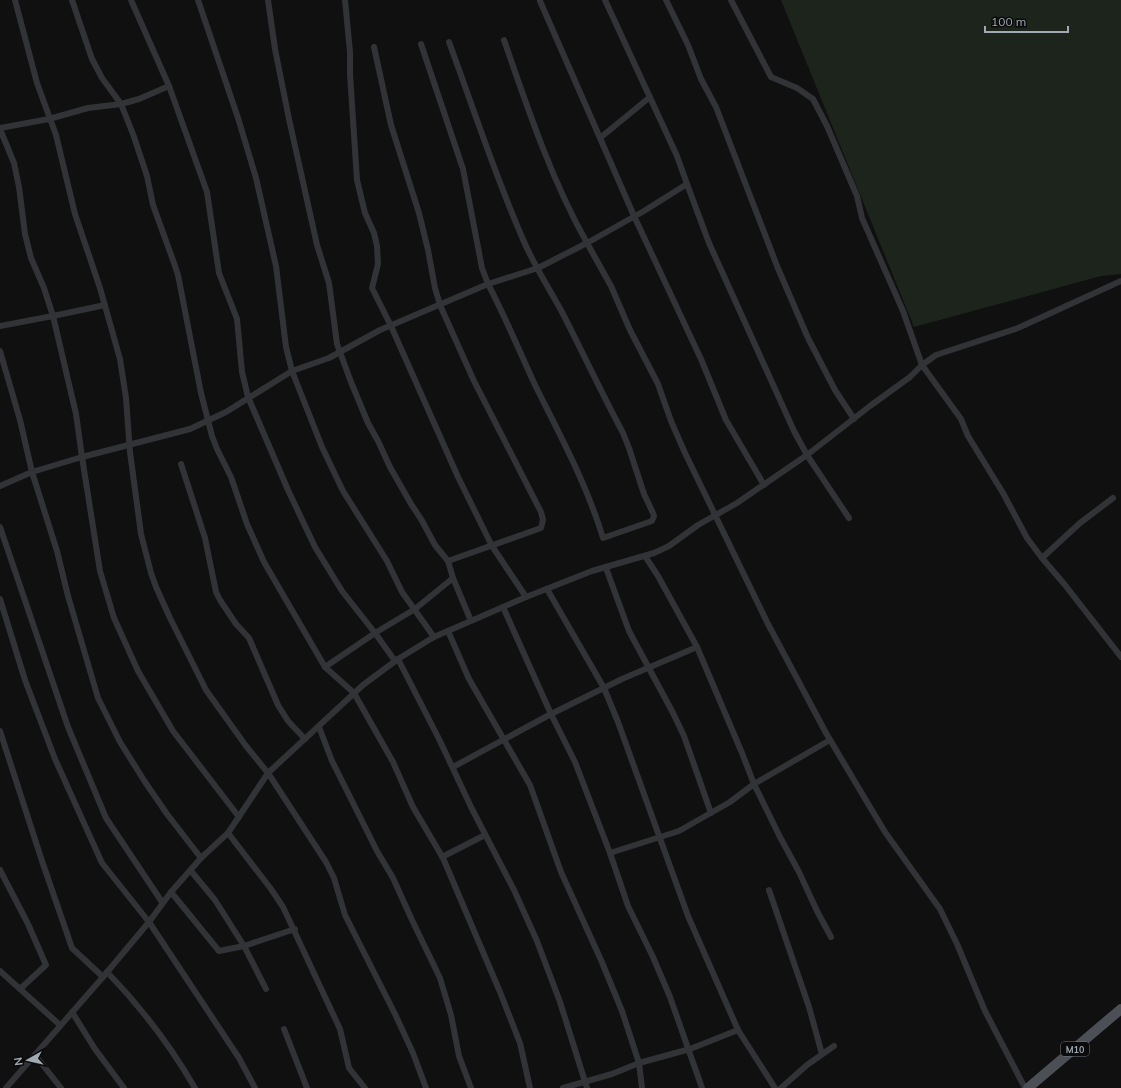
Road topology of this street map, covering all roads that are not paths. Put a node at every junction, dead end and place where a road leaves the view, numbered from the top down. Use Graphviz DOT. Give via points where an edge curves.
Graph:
graph roads {
  1 [pos="15,0"];
  2 [pos="72,0"];
  3 [pos="131,0"];
  4 [pos="198,0"];
  5 [pos="268,0"];
  6 [pos="345,0"];
  7 [pos="605,0"];
  8 [pos="666,0"];
  9 [pos="731,0"];
  10 [pos="540,1"];
  11 [pos="504,40"];
  12 [pos="449,42"];
  13 [pos="421,44"];
  14 [pos="374,47"];
  15 [pos="169,86"];
  16 [pos="650,97"];
  17 [pos="121,104"];
  18 [pos="49,118"];
  19 [pos="0,129"];
  20 [pos="600,138"];
  21 [pos="687,184"];
  22 [pos="634,216"];
  23 [pos="587,243"];
  24 [pos="538,268"];
  25 [pos="1121,281"];
  26 [pos="488,284"];
  27 [pos="105,305"];
  28 [pos="440,305"];
  29 [pos="53,316"];
  30 [pos="0,326"];
  31 [pos="392,326"];
  32 [pos="0,351"];
  33 [pos="341,352"];
  34 [pos="922,365"];
  35 [pos="292,371"];
  36 [pos="248,398"];
  37 [pos="854,419"];
  38 [pos="207,421"];
  39 [pos="129,445"];
  40 [pos="807,456"];
  41 [pos="82,457"];
  42 [pos="181,464"];
  43 [pos="32,472"];
  44 [pos="764,485"];
  45 [pos="0,486"];
  46 [pos="1113,498"];
  47 [pos="715,515"];
  48 [pos="849,518"];
  49 [pos="0,527"];
  50 [pos="492,546"];
  51 [pos="645,556"];
  52 [pos="1042,558"];
  53 [pos="448,560"];
  54 [pos="606,568"];
  55 [pos="453,578"];
  56 [pos="547,589"];
  57 [pos="526,596"];
  58 [pos="0,599"];
  59 [pos="503,607"];
  60 [pos="415,608"];
  61 [pos="471,621"];
  62 [pos="448,631"];
  63 [pos="375,633"];
  64 [pos="434,637"];
  65 [pos="697,647"];
  66 [pos="1121,657"];
  67 [pos="396,660"];
  68 [pos="325,667"];
  69 [pos="649,667"];
  70 [pos="604,688"];
  71 [pos="354,693"];
  72 [pos="551,714"];
  73 [pos="319,727"];
  74 [pos="0,731"];
  75 [pos="305,739"];
  76 [pos="504,740"];
  77 [pos="830,740"];
  78 [pos="453,767"];
  79 [pos="268,773"];
  80 [pos="754,784"];
  81 [pos="711,813"];
  82 [pos="239,817"];
  83 [pos="228,832"];
  84 [pos="485,835"];
  85 [pos="659,838"];
  86 [pos="610,853"];
  87 [pos="442,857"];
  88 [pos="201,858"];
  89 [pos="0,870"];
  90 [pos="191,870"];
  91 [pos="769,890"];
  92 [pos="171,892"];
  93 [pos="162,902"];
  94 [pos="149,922"];
  95 [pos="295,929"];
  96 [pos="831,936"];
  97 [pos="244,946"];
  98 [pos="0,971"];
  99 [pos="105,975"];
  100 [pos="20,989"];
  101 [pos="266,989"];
  102 [pos="1121,1009"];
  103 [pos="72,1012"];
  104 [pos="60,1025"];
  105 [pos="284,1029"];
  106 [pos="738,1030"];
  107 [pos="834,1046"];
  108 [pos="690,1049"];
  109 [pos="822,1054"];
  110 [pos="35,1055"];
  111 [pos="639,1063"];
  112 [pos="586,1085"];
  113 [pos="6,1088"];
  114 [pos="61,1088"];
  115 [pos="124,1088"];
  116 [pos="195,1088"];
  117 [pos="255,1088"];
  118 [pos="306,1088"];
  119 [pos="366,1088"];
  120 [pos="426,1088"];
  121 [pos="471,1088"];
  122 [pos="530,1088"];
  123 [pos="563,1088"];
  124 [pos="642,1088"];
  125 [pos="702,1088"];
  126 [pos="775,1088"];
  127 [pos="781,1088"];
  128 [pos="1025,1088"];
  129 [pos="1028,1088"];
  1 -- 18 [label="street"];
  2 -- 17 [label="street" via="92,59"];
  3 -- 15 [label="street"];
  4 -- 35 [label="street" via="256,178 276,266 286,347"];
  5 -- 33 [label="street" via="276,56 317,245 329,283 335,334"];
  6 -- 31 [label="street" via="357,180 377,246 378,264 372,287"];
  7 -- 16 [label="street"];
  8 -- 37 [label="street" via="716,107 777,266 808,338 835,390"];
  9 -- 34 [label="street" via="771,77 798,88 813,99 857,196 862,218 903,311"];
  10 -- 20 [label="street"];
  11 -- 23 [label="street" via="546,158"];
  12 -- 24 [label="street" via="503,191 522,238"];
  13 -- 26 [label="street" via="463,169 482,268"];
  14 -- 28 [label="street" via="391,125 419,213"];
  15 -- 17 [label="street"];
  15 -- 36 [label="street" via="206,192 219,273 237,319 242,372"];
  16 -- 20 [label="street"];
  16 -- 21 [label="street"];
  17 -- 18 [label="street" via="88,108"];
  17 -- 38 [label="street" via="178,275"];
  18 -- 19 [label="street"];
  18 -- 27 [label="street" via="56,135 75,214"];
  19 -- 29 [label="street" via="14,163 31,258"];
  20 -- 22 [label="street"];
  21 -- 22 [label="street"];
  21 -- 40 [label="street" via="709,243"];
  22 -- 23 [label="street"];
  22 -- 44 [label="street" via="701,358 726,420"];
  23 -- 24 [label="street"];
  23 -- 47 [label="street" via="611,286 658,384 671,421"];
  24 -- 26 [label="street"];
  24 -- 26 [label="street" via="623,433 654,516 652,521 603,538 596,514 568,448"];
  25 -- 34 [label="street" via="1018,328 936,354"];
  26 -- 28 [label="street"];
  27 -- 29 [label="street"];
  27 -- 39 [label="street" via="120,359"];
  28 -- 31 [label="street"];
  28 -- 50 [label="street" via="474,381 543,520 541,528"];
  29 -- 30 [label="street"];
  29 -- 41 [label="street" via="76,414"];
  31 -- 33 [label="street"];
  31 -- 50 [label="street" via="458,477"];
  32 -- 43 [label="street"];
  33 -- 35 [label="street"];
  33 -- 53 [label="street" via="358,403 390,467 436,545"];
  34 -- 37 [label="street"];
  34 -- 52 [label="street" via="961,419 968,436 1027,538"];
  35 -- 36 [label="street"];
  35 -- 60 [label="street" via="322,447 343,491 387,561 402,592"];
  36 -- 38 [label="street"];
  36 -- 63 [label="street" via="314,547 342,591"];
  37 -- 40 [label="street"];
  38 -- 39 [label="street" via="190,429"];
  38 -- 68 [label="street" via="255,544"];
  39 -- 41 [label="street"];
  39 -- 79 [label="street" via="141,534 159,593 206,690"];
  40 -- 44 [label="street"];
  40 -- 48 [label="street"];
  41 -- 43 [label="street"];
  41 -- 82 [label="street" via="100,571 114,618 138,672 173,731"];
  42 -- 75 [label="street" via="205,538 216,592 236,624 249,638 278,705"];
  43 -- 45 [label="street"];
  43 -- 88 [label="street" via="98,698 120,742 145,782"];
  44 -- 47 [label="street"];
  46 -- 52 [label="street" via="1080,523"];
  47 -- 51 [label="street" via="669,546"];
  47 -- 77 [label="street" via="768,624"];
  49 -- 93 [label="street" via="68,727 106,818"];
  50 -- 53 [label="street"];
  50 -- 57 [label="street"];
  51 -- 54 [label="street"];
  51 -- 65 [label="street"];
  52 -- 66 [label="street"];
  53 -- 55 [label="street"];
  54 -- 56 [label="street"];
  54 -- 69 [label="street" via="629,631"];
  55 -- 60 [label="street"];
  55 -- 61 [label="street"];
  56 -- 57 [label="street"];
  56 -- 70 [label="street"];
  57 -- 59 [label="street"];
  58 -- 94 [label="street" via="25,680 55,760 102,863"];
  59 -- 61 [label="street"];
  59 -- 72 [label="street"];
  60 -- 63 [label="street"];
  60 -- 64 [label="street"];
  61 -- 62 [label="street"];
  62 -- 64 [label="street"];
  62 -- 76 [label="street" via="469,679"];
  63 -- 67 [label="street"];
  63 -- 68 [label="street"];
  64 -- 67 [label="street"];
  65 -- 69 [label="street"];
  65 -- 80 [label="street"];
  67 -- 71 [label="street"];
  67 -- 78 [label="street"];
  68 -- 71 [label="street"];
  69 -- 70 [label="street"];
  69 -- 81 [label="street" via="674,712"];
  70 -- 72 [label="street"];
  70 -- 85 [label="street"];
  71 -- 73 [label="street"];
  71 -- 87 [label="street"];
  72 -- 76 [label="street"];
  72 -- 86 [label="street" via="575,762"];
  73 -- 75 [label="street"];
  73 -- 121 [label="street" via="332,761 393,878 440,978 452,1015 459,1056"];
  74 -- 99 [label="street" via="72,948"];
  75 -- 79 [label="street"];
  76 -- 78 [label="street"];
  76 -- 111 [label="street" via="530,785 561,872 622,1011"];
  77 -- 80 [label="street"];
  77 -- 128 [label="street" via="885,832 940,909 985,1011"];
  78 -- 84 [label="street"];
  79 -- 82 [label="street"];
  79 -- 120 [label="street" via="326,862 334,878 345,915 395,1014"];
  80 -- 81 [label="street"];
  80 -- 96 [label="street"];
  81 -- 85 [label="street" via="680,831"];
  82 -- 83 [label="street"];
  83 -- 88 [label="street"];
  83 -- 95 [label="street" via="272,889"];
  84 -- 87 [label="street"];
  84 -- 112 [label="street" via="537,941 560,1002"];
  85 -- 86 [label="street"];
  85 -- 106 [label="street" via="688,916"];
  86 -- 108 [label="street" via="628,906 653,957"];
  87 -- 122 [label="street" via="520,1043"];
  88 -- 90 [label="street"];
  89 -- 100 [label="street" via="46,965"];
  90 -- 92 [label="street"];
  90 -- 97 [label="street" via="215,900"];
  91 -- 109 [label="street" via="809,1007"];
  92 -- 93 [label="street"];
  92 -- 97 [label="street" via="219,951"];
  93 -- 94 [label="street"];
  94 -- 99 [label="street"];
  94 -- 117 [label="street" via="239,1058"];
  95 -- 97 [label="street"];
  95 -- 119 [label="street" via="340,1029 349,1068"];
  97 -- 101 [label="street"];
  98 -- 100 [label="street"];
  99 -- 103 [label="street"];
  99 -- 116 [label="street" via="145,1014"];
  100 -- 104 [label="street"];
  102 -- 129 [label="main road, M10"];
  103 -- 104 [label="street"];
  103 -- 115 [label="street"];
  104 -- 110 [label="street"];
  105 -- 118 [label="street"];
  106 -- 108 [label="street"];
  106 -- 126 [label="street"];
  107 -- 109 [label="street"];
  108 -- 111 [label="street"];
  108 -- 125 [label="street"];
  109 -- 127 [label="street"];
  110 -- 113 [label="street"];
  110 -- 114 [label="street"];
  111 -- 112 [label="street"];
  111 -- 124 [label="street"];
  112 -- 123 [label="street"];
}
